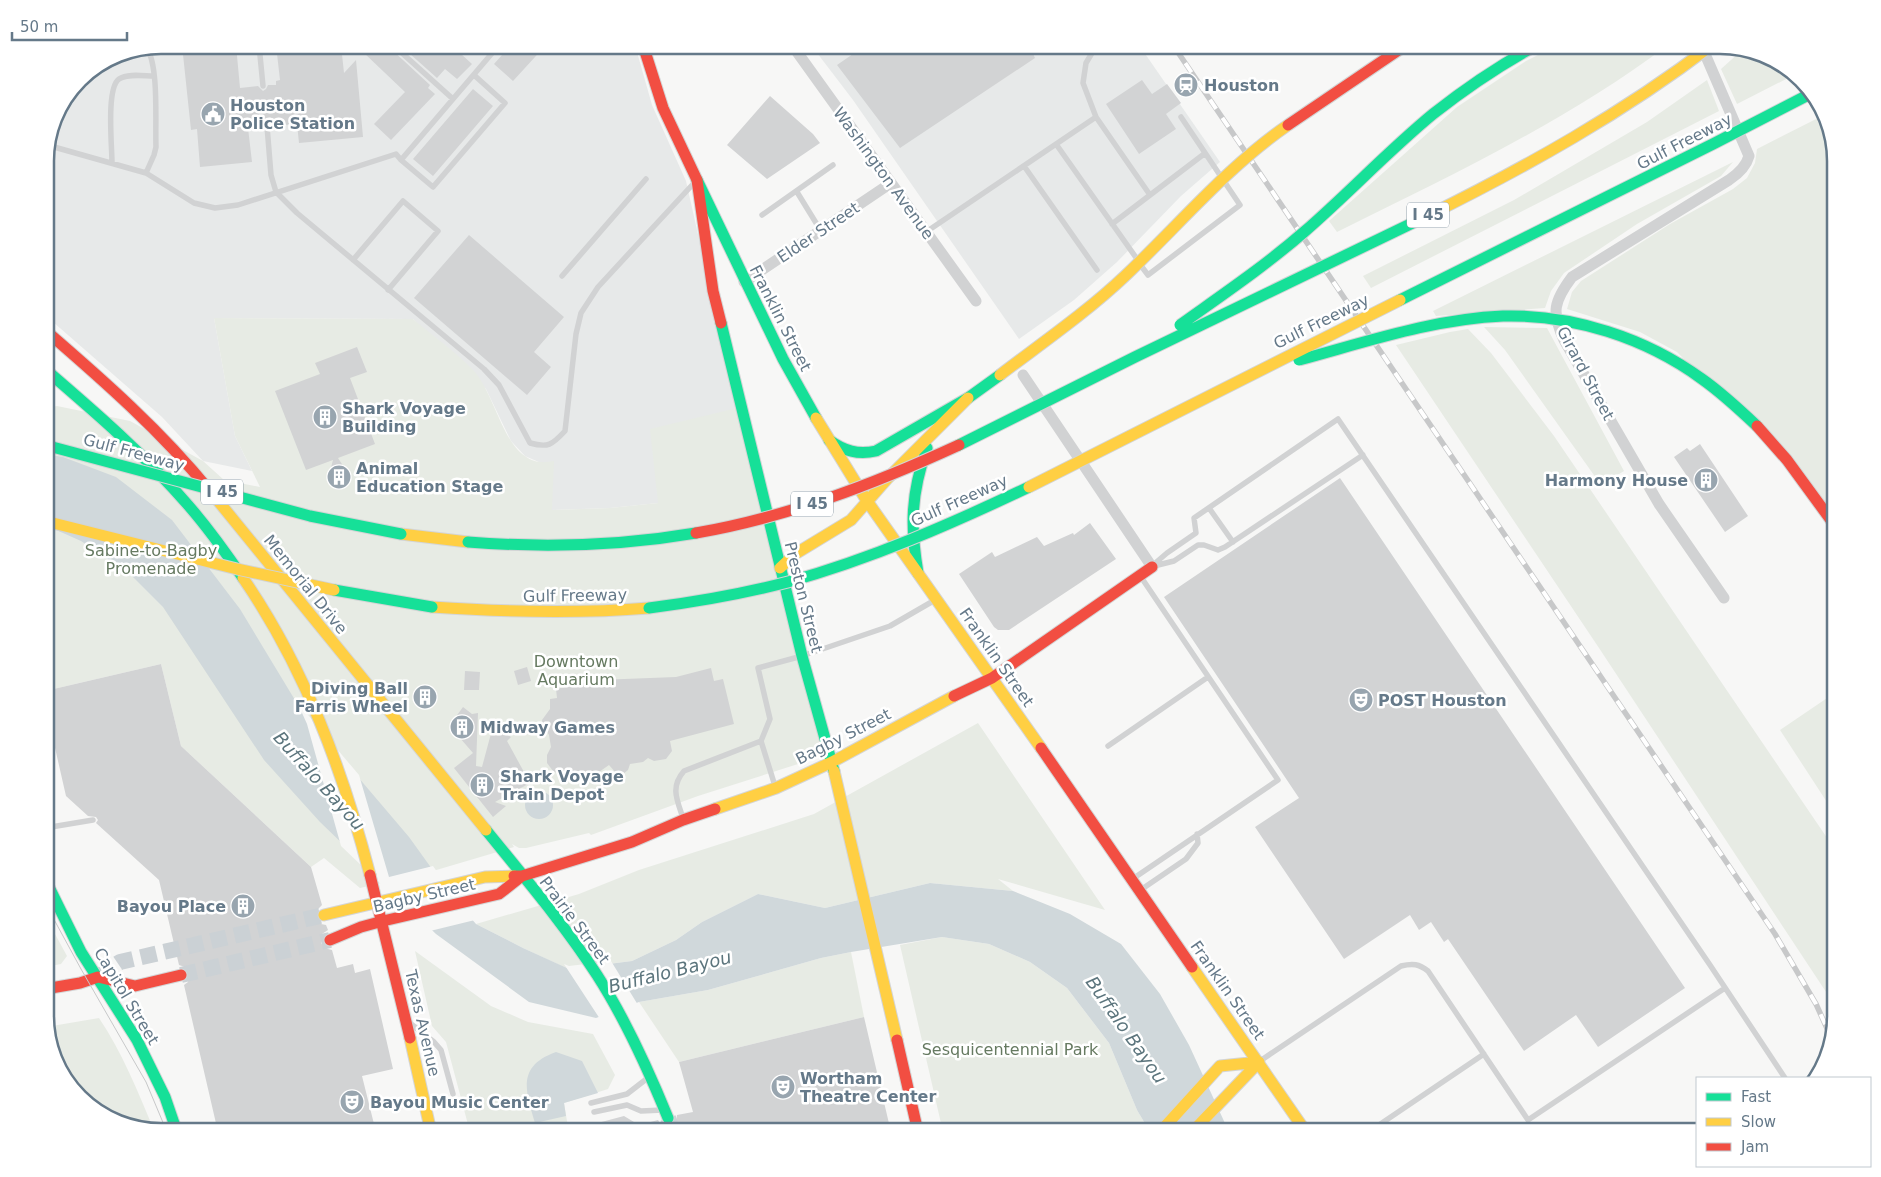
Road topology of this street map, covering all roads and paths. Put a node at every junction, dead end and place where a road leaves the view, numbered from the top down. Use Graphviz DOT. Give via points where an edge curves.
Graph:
graph roads {
  1 [pos="260,54"];
  2 [pos="403,54"];
  3 [pos="491,54"];
  4 [pos="646,54"];
  5 [pos="799,54"];
  6 [pos="1091,54"];
  7 [pos="1393,54"];
  8 [pos="1520,54"];
  9 [pos="1700,54"];
  10 [pos="1704,54"];
  11 [pos="151,55"];
  12 [pos="474,75"];
  13 [pos="154,76"];
  14 [pos="263,86"];
  15 [pos="1805,96"];
  16 [pos="453,99"];
  17 [pos="1096,117"];
  18 [pos="1181,117"];
  19 [pos="267,126"];
  20 [pos="1056,144"];
  21 [pos="55,147"];
  22 [pos="1204,154"];
  23 [pos="401,160"];
  24 [pos="112,163"];
  25 [pos="834,165"];
  26 [pos="1024,166"];
  27 [pos="146,173"];
  28 [pos="646,179"];
  29 [pos="697,180"];
  30 [pos="891,182"];
  31 [pos="276,192"];
  32 [pos="797,192"];
  33 [pos="1150,195"];
  34 [pos="762,215"];
  35 [pos="1112,224"];
  36 [pos="821,231"];
  37 [pos="926,232"];
  38 [pos="353,260"];
  39 [pos="1097,270"];
  40 [pos="562,276"];
  41 [pos="744,282"];
  42 [pos="388,290"];
  43 [pos="976,302"];
  44 [pos="54,338"];
  45 [pos="1130,360"];
  46 [pos="1253,373"];
  47 [pos="1023,375"];
  48 [pos="54,377"];
  49 [pos="968,398"];
  50 [pos="946,418"];
  51 [pos="829,440"];
  52 [pos="54,447"];
  53 [pos="1363,455"];
  54 [pos="867,501"];
  55 [pos="1209,508"];
  56 [pos="1827,515"];
  57 [pos="54,523"];
  58 [pos="1233,542"];
  59 [pos="1152,566"];
  60 [pos="780,568"];
  61 [pos="918,573"];
  62 [pos="1139,575"];
  63 [pos="1724,598"];
  64 [pos="936,599"];
  65 [pos="802,656"];
  66 [pos="1208,677"];
  67 [pos="992,678"];
  68 [pos="761,741"];
  69 [pos="1108,746"];
  70 [pos="832,762"];
  71 [pos="776,788"];
  72 [pos="93,820"];
  73 [pos="683,820"];
  74 [pos="54,826"];
  75 [pos="1197,834"];
  76 [pos="522,876"];
  77 [pos="1132,879"];
  78 [pos="1140,890"];
  79 [pos="54,897"];
  80 [pos="378,902"];
  81 [pos="324,915"];
  82 [pos="384,921"];
  83 [pos="330,940"];
  84 [pos="181,975"];
  85 [pos="98,977"];
  86 [pos="54,988"];
  87 [pos="1724,988"];
  88 [pos="405,1020"];
  89 [pos="1484,1054"];
  90 [pos="1259,1062"];
  91 [pos="651,1076"];
  92 [pos="1784,1077"];
  93 [pos="453,1094"];
  94 [pos="591,1103"];
  95 [pos="594,1112"];
  96 [pos="666,1114"];
  97 [pos="174,1123"];
  98 [pos="429,1123"];
  99 [pos="916,1123"];
  100 [pos="1168,1123"];
  101 [pos="1200,1123"];
  102 [pos="1300,1123"];
  103 [pos="1385,1123"];
  1 -- 14 [label="lane"];
  2 -- 16 [label="lane"];
  3 -- 12 [label="lane"];
  4 -- 29 [label="main road, Preston Street" via="663,108"];
  5 -- 30 [label="street, Washington Avenue"];
  6 -- 17 [label="lane" via="1086,63 1083,83"];
  7 -- 49 [label="main road, bridge" via="1275,134 1238,165 1092,305"];
  8 -- 45 [label="main road, bridge" via="1450,101 1250,276"];
  9 -- 45 [label="main road, Gulf Freeway / I 45, bridge" via="1638,99 1498,180 1330,265"];
  10 -- 63 [label="street, Girard Street" via="1749,156 1745,166 1729,180 1572,277 1557,299 1556,308 1564,340 1659,504"];
  11 -- 13 [label="lane"];
  12 -- 16 [label="lane"];
  12 -- 23 [label="lane" via="505,103 433,187"];
  13 -- 24 [label="lane" via="127,76 115,84"];
  13 -- 27 [label="lane" via="156,147"];
  15 -- 46 [label="main road, Gulf Freeway, bridge"];
  16 -- 23 [label="lane"];
  17 -- 20 [label="lane"];
  17 -- 33 [label="lane"];
  18 -- 22 [label="lane"];
  19 -- 31 [label="lane" via="271,175"];
  20 -- 26 [label="lane"];
  20 -- 35 [label="lane"];
  21 -- 24 [label="lane"];
  22 -- 33 [label="lane"];
  22 -- 35 [label="lane" via="1240,206 1148,275"];
  23 -- 31 [label="lane" via="396,154"];
  24 -- 27 [label="lane"];
  25 -- 32 [label="lane"];
  26 -- 37 [label="lane"];
  26 -- 39 [label="lane"];
  27 -- 31 [label="lane" via="206,207 238,204"];
  28 -- 40 [label="lane"];
  29 -- 41 [label="main road, Franklin Street"];
  29 -- 42 [label="lane" via="598,288 581,314 565,431 555,442 543,446 530,443 499,385"];
  29 -- 60 [label="main road, Preston Street" via="713,291"];
  30 -- 36 [label="street, Elder Street"];
  30 -- 37 [label="street, Washington Avenue"];
  31 -- 38 [label="lane"];
  32 -- 34 [label="lane"];
  32 -- 36 [label="lane"];
  33 -- 35 [label="lane"];
  36 -- 41 [label="street, Elder Street"];
  37 -- 43 [label="street, Washington Avenue"];
  38 -- 42 [label="lane"];
  38 -- 42 [label="lane" via="404,201 438,231"];
  41 -- 51 [label="main road, Franklin Street"];
  44 -- 76 [label="main road, Memorial Drive, bridge" via="147,421 201,480"];
  45 -- 52 [label="main road, Gulf Freeway / I 45, bridge" via="928,459 826,499 783,513 690,535 580,546 535,547 401,534 310,516"];
  46 -- 56 [label="main road, bridge" via="1466,319 1534,317 1601,329 1630,338 1678,361 1730,400 1768,437"];
  46 -- 57 [label="main road, Gulf Freeway, bridge" via="1008,496 866,557 754,591 649,608 552,614 432,607 227,567"];
  47 -- 59 [label="street"];
  48 -- 80 [label="main road, bridge" via="142,455 187,502 267,615 319,719 359,831"];
  49 -- 50 [label="main road"];
  49 -- 51 [label="main road" via="876,451 852,452"];
  50 -- 54 [label="main road"];
  50 -- 61 [label="main road" via="928,445 918,472 912,507 912,538"];
  51 -- 54 [label="main road, Franklin Street"];
  53 -- 55 [label="lane" via="1338,419"];
  53 -- 58 [label="lane"];
  53 -- 87 [label="lane"];
  54 -- 60 [label="main road" via="851,520 795,554"];
  54 -- 61 [label="main road, Franklin Street"];
  55 -- 58 [label="lane"];
  55 -- 59 [label="lane" via="1194,518 1196,533"];
  58 -- 59 [label="lane" via="1218,550 1198,545 1174,561"];
  59 -- 62 [label="main road, Bagby Street"];
  60 -- 65 [label="main road, Preston Street"];
  61 -- 64 [label="main road, Franklin Street"];
  62 -- 66 [label="lane"];
  62 -- 67 [label="main road, Bagby Street"];
  64 -- 65 [label="lane" via="890,626"];
  64 -- 67 [label="main road, Franklin Street"];
  65 -- 68 [label="lane" via="758,668 770,719"];
  65 -- 70 [label="main road, Preston Street"];
  66 -- 69 [label="lane"];
  66 -- 75 [label="lane" via="1278,780"];
  67 -- 70 [label="main road, Bagby Street"];
  67 -- 77 [label="main road, Franklin Street"];
  68 -- 71 [label="lane"];
  68 -- 73 [label="lane" via="684,771 675,785"];
  70 -- 71 [label="main road, Bagby Street"];
  70 -- 99 [label="main road, Preston Street"];
  71 -- 73 [label="main road, Bagby Street"];
  72 -- 74 [label="lane"];
  73 -- 76 [label="main road, Bagby Street" via="632,842"];
  75 -- 77 [label="lane"];
  75 -- 78 [label="lane" via="1198,842 1186,859"];
  76 -- 80 [label="main road, Bagby Street" via="485,878"];
  76 -- 82 [label="main road, Bagby Street" via="498,894"];
  76 -- 91 [label="main road, Prairie Street" via="597,975"];
  77 -- 78 [label="main road, Franklin Street"];
  78 -- 90 [label="main road, Franklin Street"];
  79 -- 85 [label="main road, Capitol Street" via="81,952"];
  80 -- 81 [label="main road, Bagby Street"];
  80 -- 82 [label="main road"];
  82 -- 83 [label="main road, Bagby Street"];
  82 -- 88 [label="main road, Texas Avenue"];
  84 -- 85 [label="main road" via="135,986"];
  85 -- 86 [label="main road" via="88,982"];
  85 -- 97 [label="main road, Capitol Street" via="137,1040"];
  87 -- 89 [label="lane" via="1528,1120"];
  87 -- 92 [label="lane"];
  88 -- 93 [label="lane" via="441,1050"];
  88 -- 98 [label="main road, Texas Avenue"];
  89 -- 90 [label="lane" via="1428,971 1411,963 1401,966"];
  89 -- 103 [label="lane"];
  90 -- 100 [label="main road" via="1220,1066"];
  90 -- 101 [label="main road"];
  90 -- 102 [label="main road, Franklin Street"];
  91 -- 94 [label="lane" via="627,1094"];
  91 -- 96 [label="main road, Prairie Street"];
  95 -- 96 [label="lane" via="628,1105 641,1111"];
}
